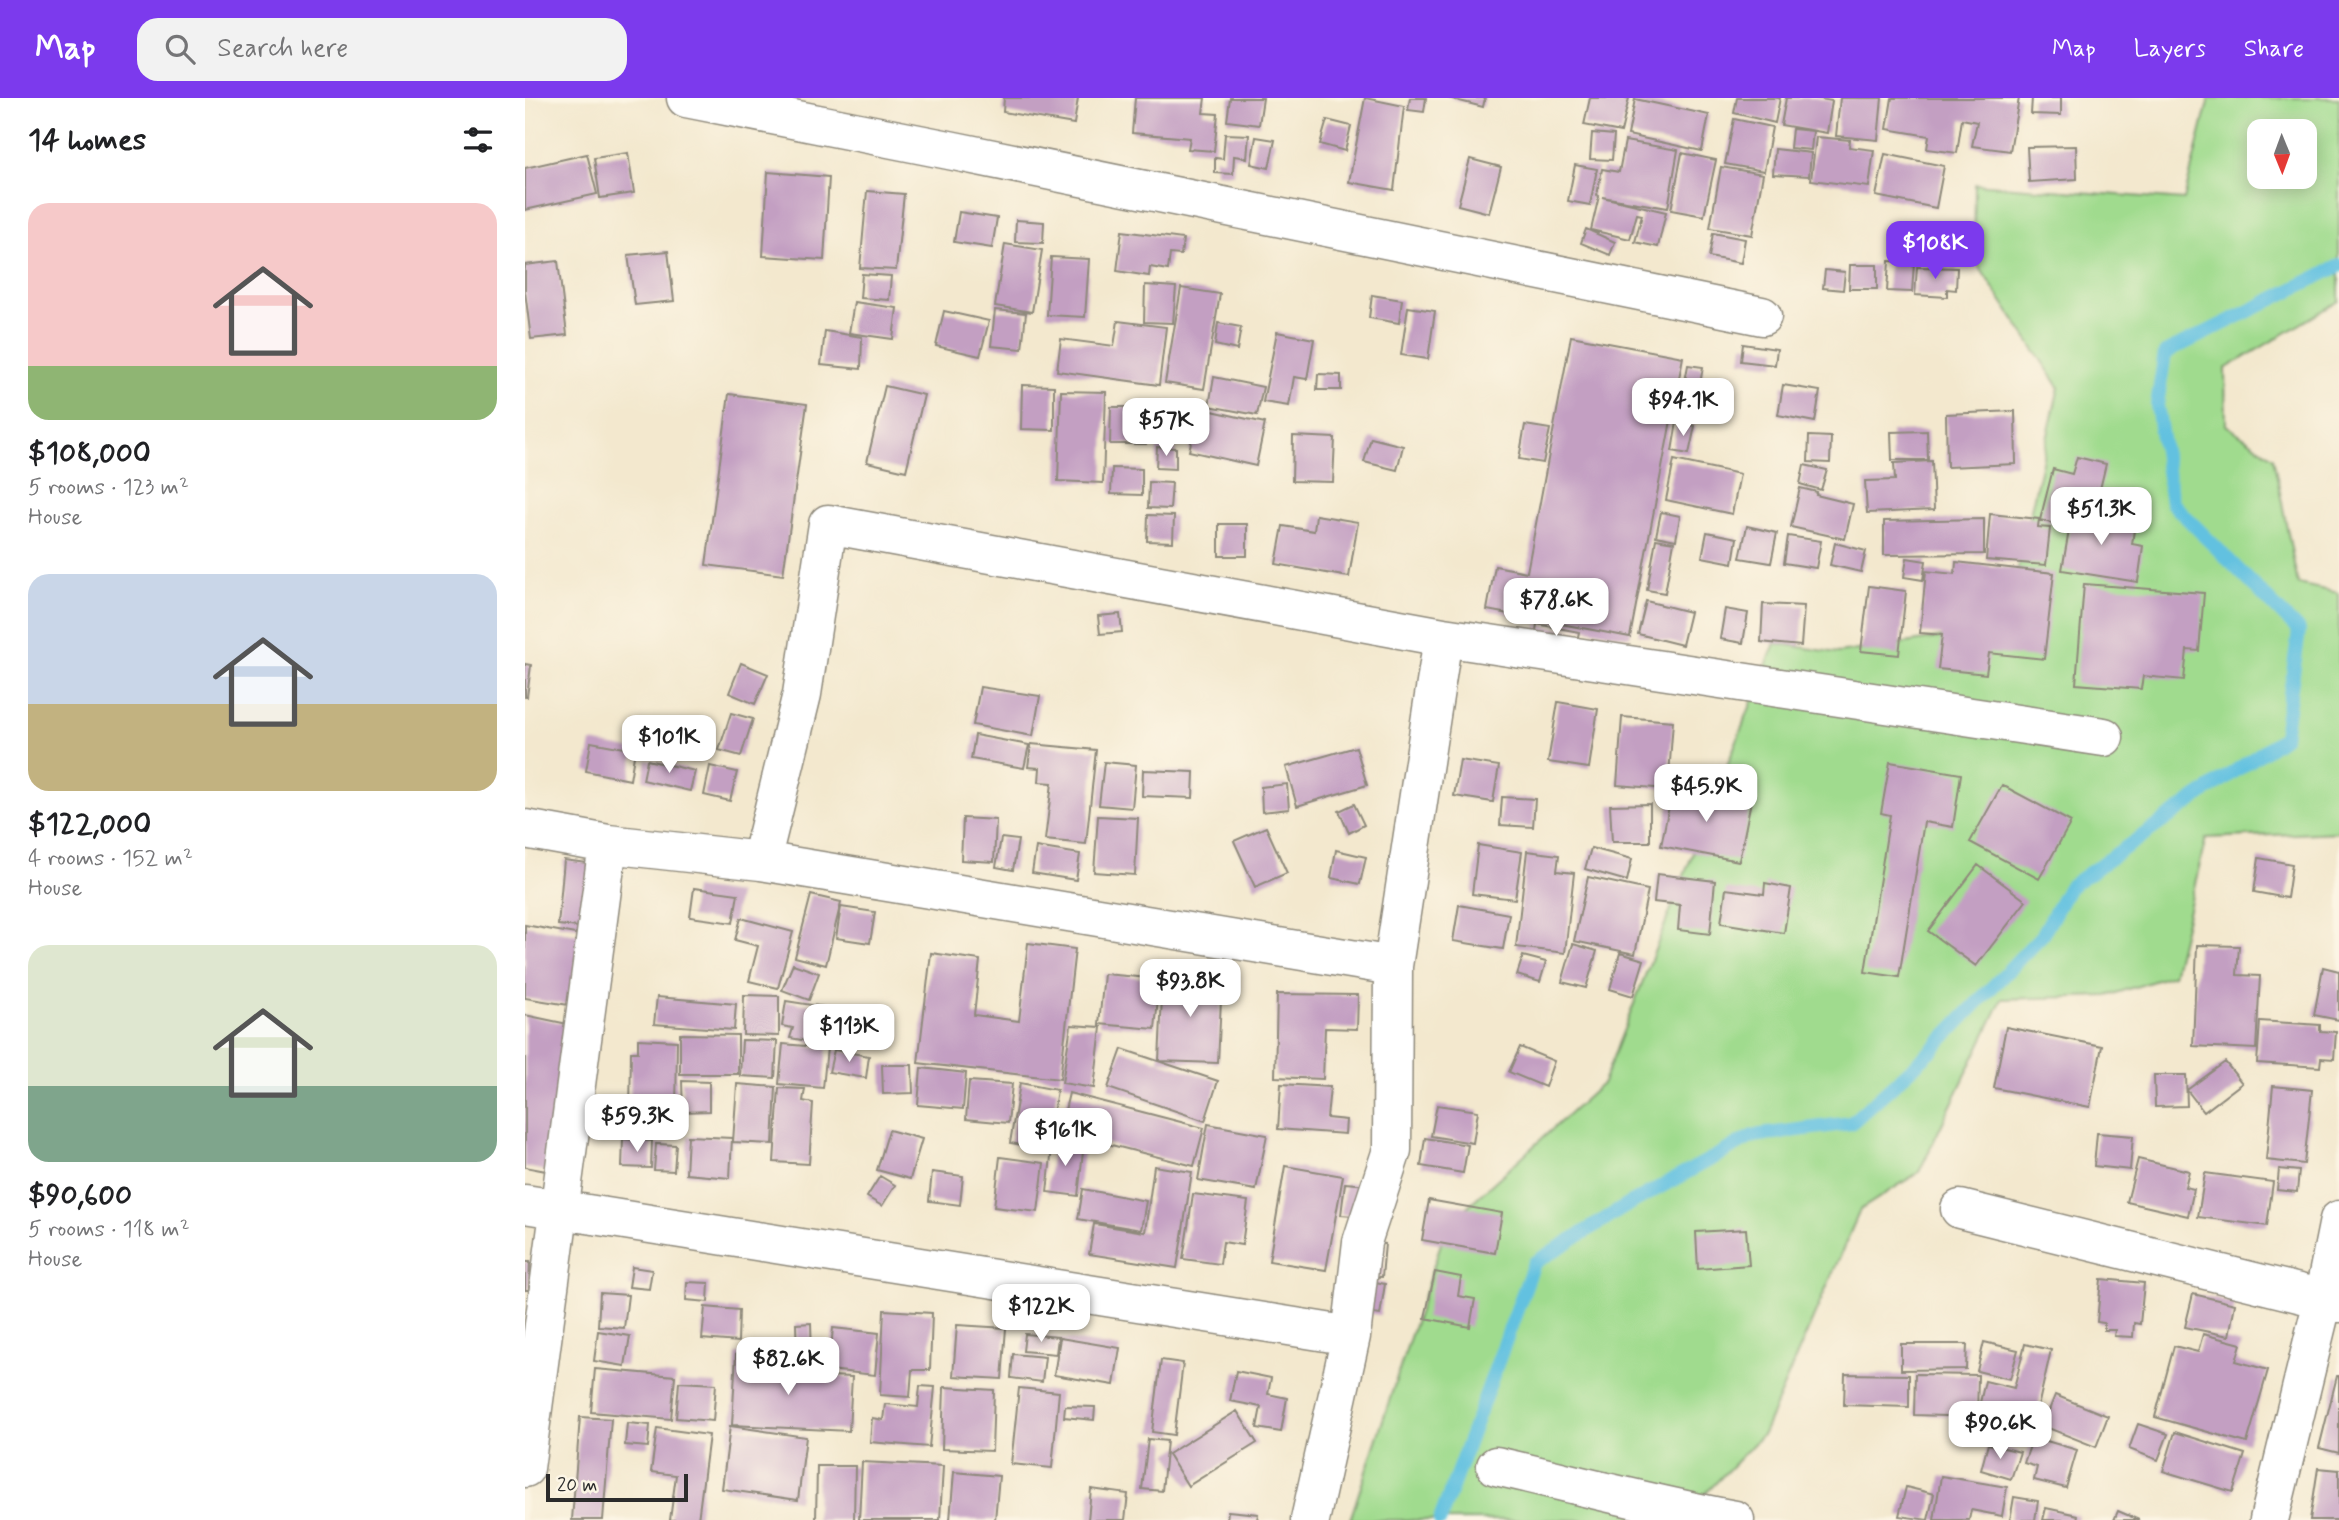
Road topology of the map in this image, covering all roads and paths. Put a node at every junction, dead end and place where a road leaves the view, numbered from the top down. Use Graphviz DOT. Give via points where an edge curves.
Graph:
graph roads {
  1 [pos="686,98"];
  2 [pos="751,105"];
  3 [pos="1762,316"];
  4 [pos="1443,637"];
  5 [pos="2103,737"];
  6 [pos="525,829"];
  7 [pos="608,844"];
  8 [pos="761,861"];
  9 [pos="1393,967"];
  10 [pos="543,1207"];
  11 [pos="1959,1209"];
  12 [pos="2339,1220"];
  13 [pos="2331,1302"];
  14 [pos="1351,1336"];
  15 [pos="1496,1466"];
  16 [pos="525,1468"];
  17 [pos="1310,1520"];
  18 [pos="1735,1520"];
  19 [pos="2269,1520"];
  1 -- 2 [label="street"];
  2 -- 3 [label="street" via="949,150"];
  4 -- 5 [label="street"];
  4 -- 8 [label="street" via="828,524 802,694"];
  4 -- 9 [label="street"];
  6 -- 7 [label="street"];
  7 -- 8 [label="street"];
  7 -- 10 [label="street"];
  8 -- 9 [label="street"];
  9 -- 14 [label="street" via="1392,1150 1362,1242"];
  10 -- 14 [label="street"];
  10 -- 16 [label="street"];
  11 -- 13 [label="street"];
  12 -- 13 [label="street"];
  13 -- 19 [label="street"];
  14 -- 17 [label="street"];
  15 -- 18 [label="street"];
}
